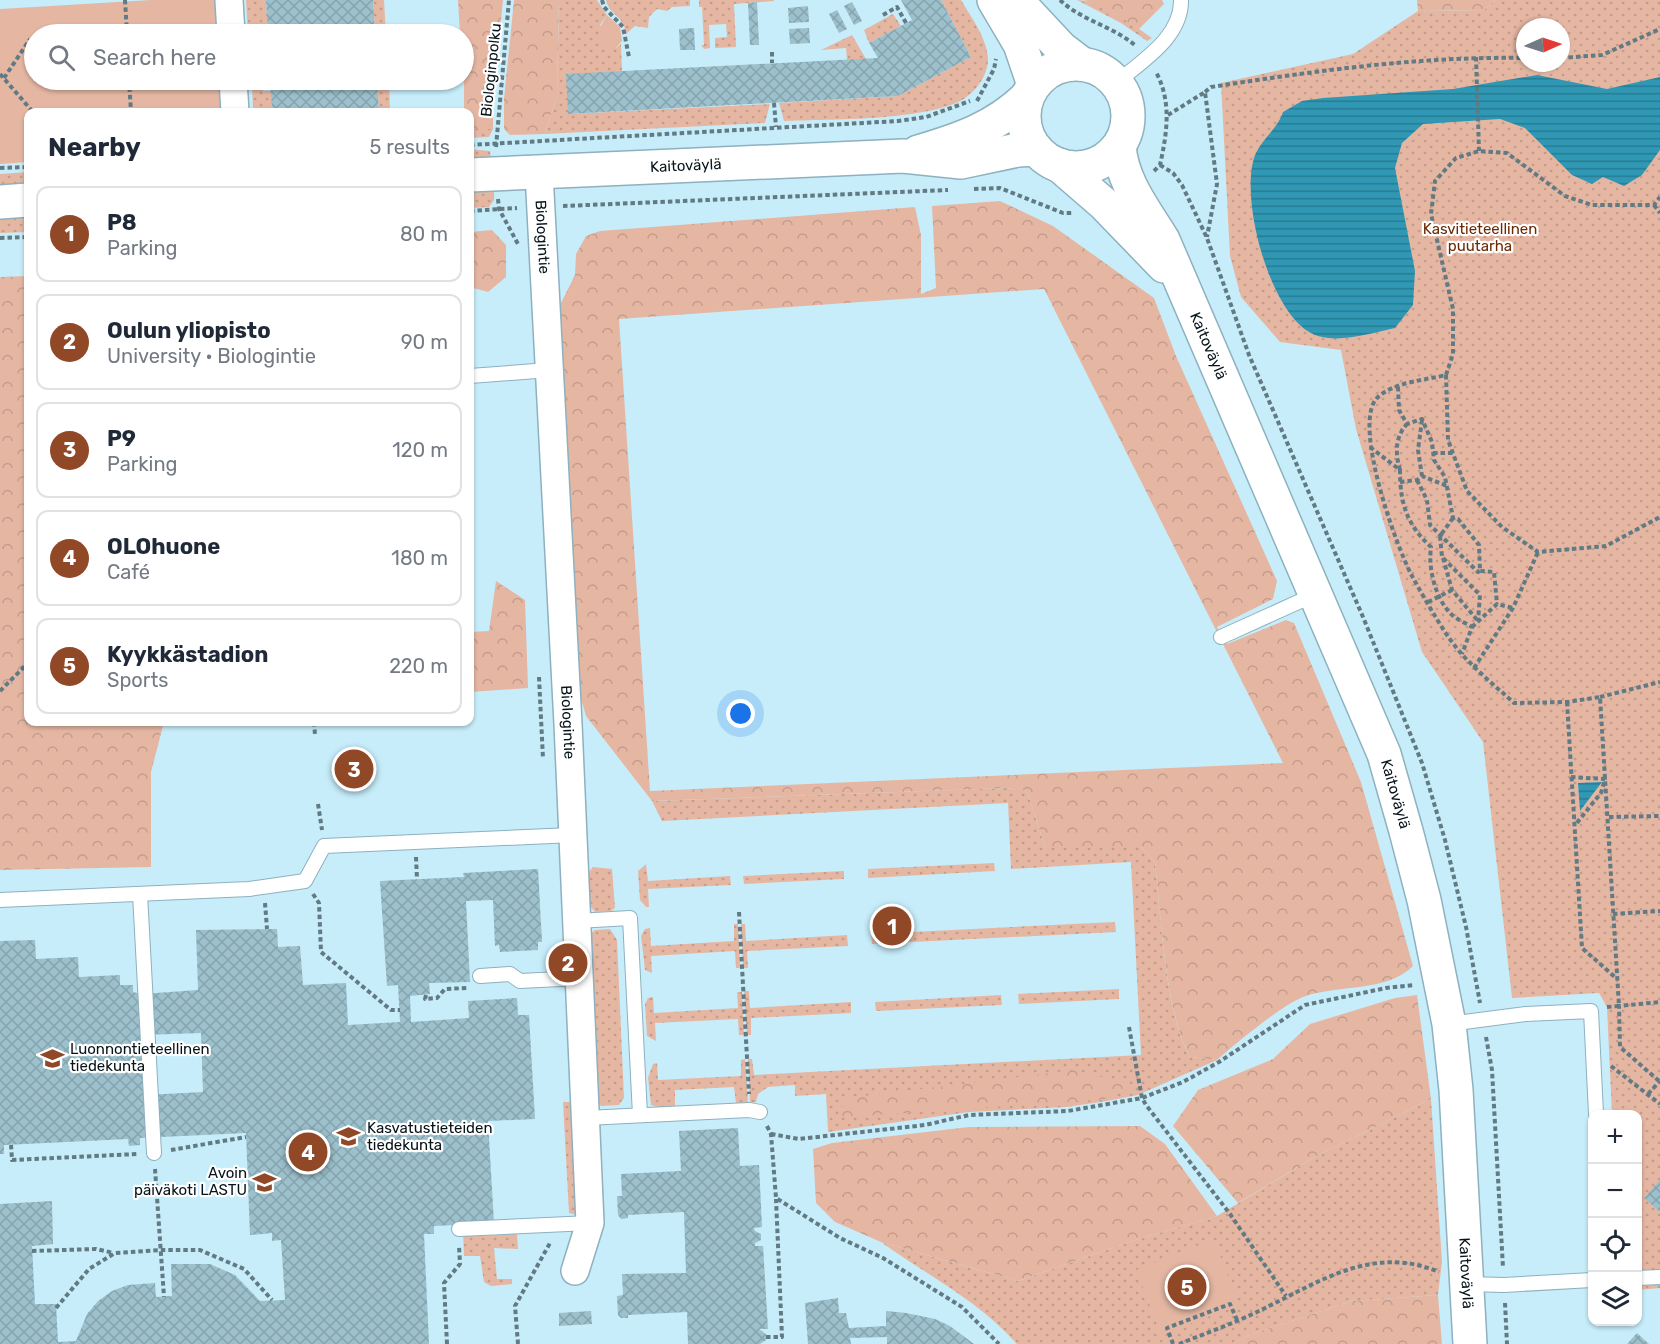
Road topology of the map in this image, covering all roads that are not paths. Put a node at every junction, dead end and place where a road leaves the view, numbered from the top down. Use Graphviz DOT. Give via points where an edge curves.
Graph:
graph roads {
  1 [pos="229,0"];
  2 [pos="994,0"];
  3 [pos="1016,0"];
  4 [pos="1181,0"];
  5 [pos="230,24"];
  6 [pos="1082,64"];
  7 [pos="1116,83"];
  8 [pos="234,90"];
  9 [pos="1030,91"];
  10 [pos="235,108"];
  11 [pos="1119,146"];
  12 [pos="903,156"];
  13 [pos="1048,157"];
  14 [pos="487,164"];
  15 [pos="539,173"];
  16 [pos="24,200"];
  17 [pos="0,202"];
  18 [pos="1180,282"];
  19 [pos="549,370"];
  20 [pos="474,376"];
  21 [pos="1316,594"];
  22 [pos="1221,637"];
  23 [pos="573,835"];
  24 [pos="140,894"];
  25 [pos="0,900"];
  26 [pos="577,921"];
  27 [pos="480,976"];
  28 [pos="580,978"];
  29 [pos="1449,1024"];
  30 [pos="1596,1110"];
  31 [pos="754,1111"];
  32 [pos="640,1115"];
  33 [pos="586,1118"];
  34 [pos="154,1153"];
  35 [pos="590,1223"];
  36 [pos="459,1229"];
  37 [pos="575,1271"];
  38 [pos="1660,1277"];
  39 [pos="1642,1278"];
  40 [pos="1588,1280"];
  41 [pos="1467,1284"];
  42 [pos="1470,1344"];
  1 -- 5 [label="street"];
  2 -- 9 [label="street" via="1020,44"];
  3 -- 6 [label="street" via="1061,48"];
  4 -- 7 [label="lane" via="1179,18 1170,34"];
  6 -- 7 [label="street" via="1095,67"];
  6 -- 9 [label="street" via="1055,68"];
  7 -- 11 [label="street" via="1127,107 1125,134"];
  8 -- 10 [label="street"];
  9 -- 12 [label="street, Kaitoväylä" via="1008,115 985,129"];
  9 -- 13 [label="street" via="1025,125"];
  11 -- 13 [label="street" via="1104,159 1085,167"];
  11 -- 18 [label="street, Kaitoväylä" via="1121,168 1163,240"];
  12 -- 13 [label="street, Kaitoväylä" via="961,162 1018,150"];
  12 -- 15 [label="street, Kaitoväylä"];
  13 -- 18 [label="street, Kaitoväylä" via="1104,204"];
  14 -- 15 [label="street, Kaitoväylä"];
  15 -- 19 [label="street, Biologintie"];
  16 -- 17 [label="street"];
  18 -- 21 [label="street, Kaitoväylä"];
  19 -- 20 [label="lane"];
  19 -- 23 [label="street, Biologintie"];
  21 -- 22 [label="lane"];
  21 -- 29 [label="street, Kaitoväylä" via="1384,754 1424,900"];
  23 -- 24 [label="lane" via="324,846 304,881"];
  23 -- 26 [label="street, Biologintie"];
  24 -- 25 [label="lane"];
  24 -- 34 [label="lane"];
  26 -- 28 [label="street, Biologintie"];
  26 -- 32 [label="lane" via="630,918"];
  27 -- 28 [label="lane" via="510,974 520,981"];
  28 -- 33 [label="street, Biologintie"];
  29 -- 30 [label="lane" via="1591,1011"];
  29 -- 41 [label="street, Kaitoväylä"];
  31 -- 32 [label="lane"];
  32 -- 33 [label="lane"];
  33 -- 35 [label="street, Biologintie"];
  35 -- 36 [label="lane"];
  35 -- 37 [label="street, Biologintie"];
  38 -- 39 [label="lane"];
  40 -- 41 [label="lane"];
  41 -- 42 [label="street, Kaitoväylä"];
}
